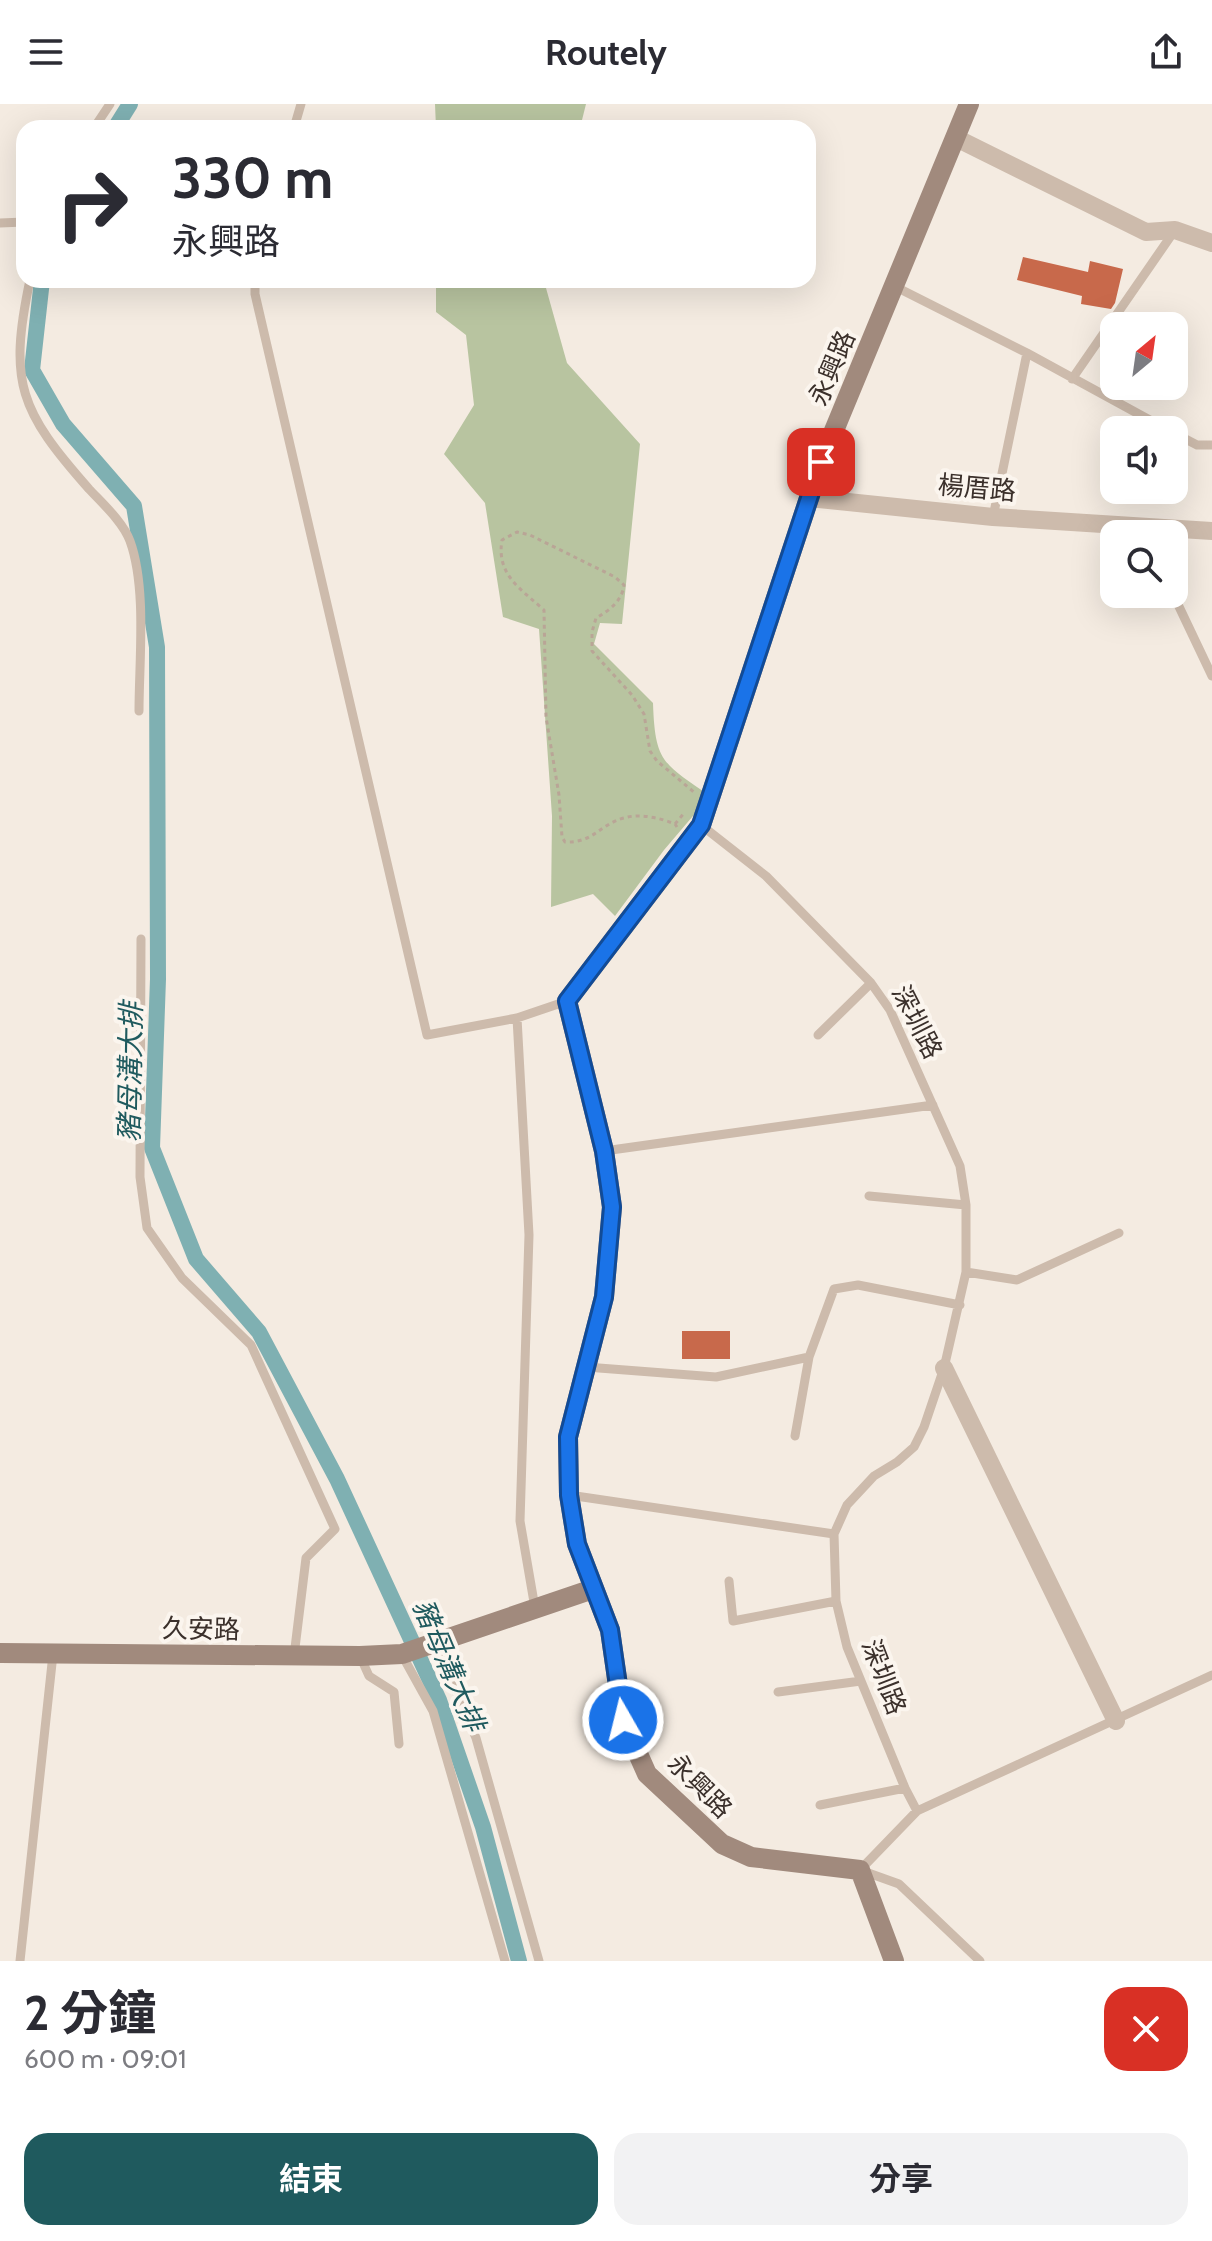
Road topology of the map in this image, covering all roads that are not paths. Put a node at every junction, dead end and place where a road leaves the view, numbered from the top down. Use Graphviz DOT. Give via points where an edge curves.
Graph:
graph roads {
  1 [pos="969,104"];
  2 [pos="956,138"];
  3 [pos="1175,230"];
  4 [pos="1212,243"];
  5 [pos="894,286"];
  6 [pos="28,288"];
  7 [pos="255,288"];
  8 [pos="1027,353"];
  9 [pos="1072,379"];
  10 [pos="1142,416"];
  11 [pos="1188,440"];
  12 [pos="1212,445"];
  13 [pos="809,498"];
  14 [pos="993,517"];
  15 [pos="1100,526"];
  16 [pos="1188,530"];
  17 [pos="1212,531"];
  18 [pos="1180,608"];
  19 [pos="1212,676"];
  20 [pos="139,711"];
  21 [pos="705,816"];
  22 [pos="141,939"];
  23 [pos="871,983"];
  24 [pos="567,1001"];
  25 [pos="517,1018"];
  26 [pos="818,1035"];
  27 [pos="933,1105"];
  28 [pos="604,1151"];
  29 [pos="869,1196"];
  30 [pos="966,1205"];
  31 [pos="1119,1233"];
  32 [pos="966,1272"];
  33 [pos="960,1305"];
  34 [pos="809,1357"];
  35 [pos="586,1367"];
  36 [pos="944,1368"];
  37 [pos="795,1436"];
  38 [pos="569,1495"];
  39 [pos="834,1534"];
  40 [pos="729,1581"];
  41 [pos="593,1589"];
  42 [pos="836,1601"];
  43 [pos="535,1608"];
  44 [pos="435,1642"];
  45 [pos="0,1653"];
  46 [pos="53,1653"];
  47 [pos="402,1654"];
  48 [pos="294,1656"];
  49 [pos="360,1656"];
  50 [pos="1212,1675"];
  51 [pos="861,1681"];
  52 [pos="778,1692"];
  53 [pos="1116,1721"];
  54 [pos="399,1744"];
  55 [pos="905,1788"];
  56 [pos="820,1805"];
  57 [pos="917,1811"];
  58 [pos="860,1870"];
  59 [pos="20,1961"];
  60 [pos="505,1961"];
  61 [pos="539,1961"];
  62 [pos="894,1961"];
  63 [pos="980,1961"];
  1 -- 2 [label="street, 永興路"];
  2 -- 3 [label="street" via="1146,232"];
  2 -- 5 [label="street, 永興路"];
  3 -- 4 [label="street"];
  3 -- 9 [label="lane"];
  5 -- 8 [label="lane"];
  5 -- 13 [label="street, 永興路"];
  6 -- 20 [label="lane" via="18,361 25,398 51,445 130,539 139,580"];
  7 -- 25 [label="lane" via="427,1035"];
  8 -- 9 [label="lane"];
  8 -- 14 [label="lane"];
  9 -- 10 [label="lane"];
  11 -- 12 [label="lane"];
  13 -- 14 [label="street, 楊厝路"];
  13 -- 21 [label="street, 永興路"];
  14 -- 15 [label="street, 楊厝路"];
  16 -- 17 [label="street, 楊厝路"];
  18 -- 19 [label="lane"];
  21 -- 23 [label="lane, 深圳路"];
  21 -- 24 [label="street, 永興路"];
  22 -- 48 [label="lane" via="140,1177 147,1228 182,1278 251,1345 335,1529 306,1558"];
  23 -- 26 [label="lane"];
  23 -- 27 [label="lane, 深圳路" via="890,1010"];
  24 -- 25 [label="lane"];
  24 -- 28 [label="street, 永興路"];
  25 -- 43 [label="lane" via="529,1235 520,1521"];
  27 -- 28 [label="lane"];
  27 -- 30 [label="lane, 深圳路" via="960,1166"];
  28 -- 35 [label="street, 永興路" via="612,1207 604,1297"];
  29 -- 30 [label="lane"];
  30 -- 32 [label="lane, 深圳路"];
  31 -- 32 [label="lane" via="1017,1280"];
  32 -- 33 [label="lane, 深圳路"];
  33 -- 34 [label="lane" via="858,1285 834,1289"];
  33 -- 36 [label="lane, 深圳路"];
  34 -- 35 [label="lane" via="716,1377"];
  34 -- 37 [label="lane"];
  35 -- 38 [label="street, 永興路" via="568,1437"];
  36 -- 39 [label="lane, 深圳路" via="914,1447 874,1476 847,1505"];
  36 -- 53 [label="street"];
  38 -- 39 [label="lane"];
  38 -- 41 [label="street, 永興路" via="577,1544"];
  39 -- 42 [label="lane, 深圳路"];
  40 -- 42 [label="lane" via="733,1621"];
  41 -- 43 [label="street, 久安路"];
  41 -- 58 [label="street, 永興路" via="610,1630 623,1720 647,1774 722,1844 751,1857"];
  42 -- 51 [label="lane, 深圳路"];
  43 -- 44 [label="street, 久安路"];
  44 -- 47 [label="street, 久安路"];
  44 -- 61 [label="lane" via="476,1738"];
  45 -- 46 [label="street, 久安路"];
  46 -- 48 [label="street, 久安路"];
  46 -- 59 [label="lane"];
  47 -- 49 [label="street, 久安路"];
  47 -- 60 [label="lane" via="433,1711"];
  48 -- 49 [label="street, 久安路"];
  49 -- 54 [label="lane" via="369,1676 394,1692"];
  50 -- 53 [label="lane"];
  51 -- 52 [label="lane"];
  51 -- 55 [label="lane, 深圳路"];
  53 -- 57 [label="lane"];
  55 -- 56 [label="lane"];
  55 -- 57 [label="lane, 深圳路"];
  57 -- 58 [label="lane"];
  58 -- 62 [label="street"];
  58 -- 63 [label="lane" via="899,1884"];
}
